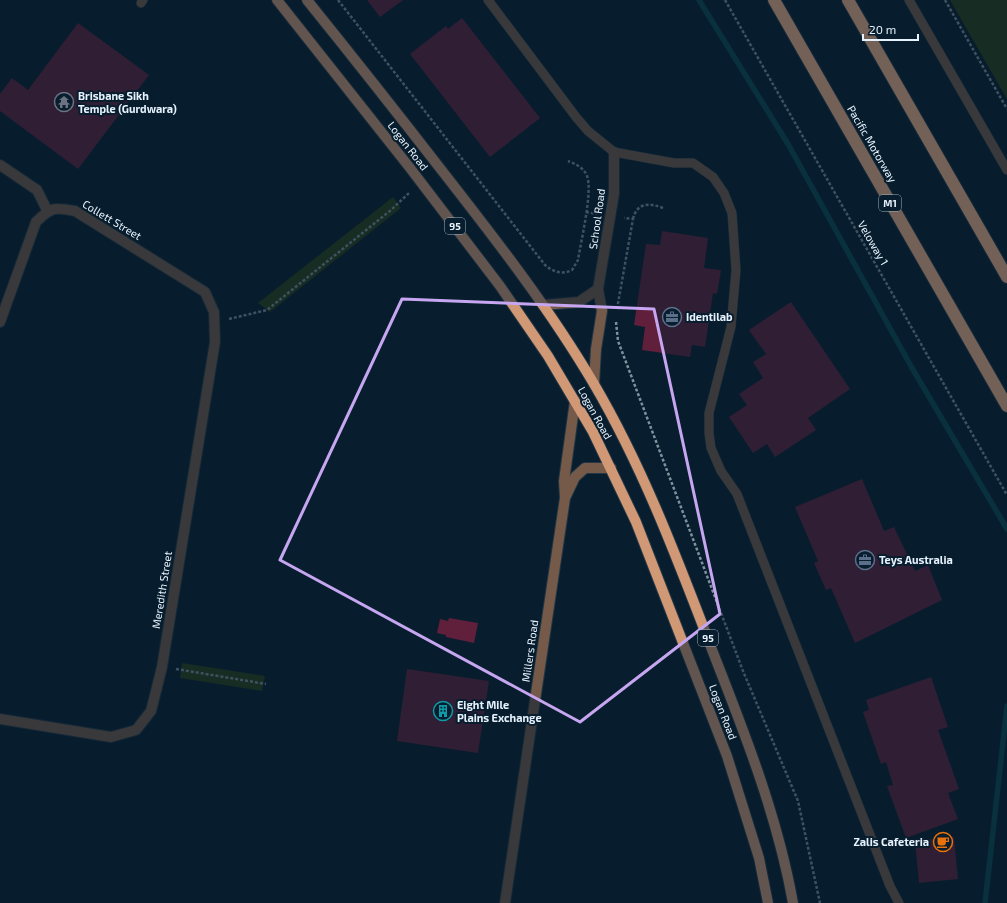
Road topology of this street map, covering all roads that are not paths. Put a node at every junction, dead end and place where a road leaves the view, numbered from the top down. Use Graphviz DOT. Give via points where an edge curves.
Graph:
graph roads {
  1 [pos="277,0"];
  2 [pos="307,0"];
  3 [pos="488,0"];
  4 [pos="774,0"];
  5 [pos="848,0"];
  6 [pos="909,0"];
  7 [pos="614,152"];
  8 [pos="0,165"];
  9 [pos="1007,170"];
  10 [pos="48,210"];
  11 [pos="1007,277"];
  12 [pos="598,289"];
  13 [pos="543,305"];
  14 [pos="214,312"];
  15 [pos="0,322"];
  16 [pos="594,384"];
  17 [pos="575,401"];
  18 [pos="1007,406"];
  19 [pos="611,468"];
  20 [pos="565,498"];
  21 [pos="0,719"];
  22 [pos="505,903"];
  23 [pos="768,903"];
  24 [pos="793,903"];
  25 [pos="899,903"];
  1 -- 17 [label="main road, Logan Road / 95" via="421,181 525,322"];
  2 -- 13 [label="main road, Logan Road / 95" via="452,184"];
  3 -- 7 [label="lane" via="576,117 588,131"];
  4 -- 18 [label="highway, Pacific Motorway / M1"];
  5 -- 11 [label="highway"];
  6 -- 9 [label="lane"];
  7 -- 12 [label="street, School Road" via="614,194"];
  7 -- 25 [label="lane" via="674,163 693,163 713,177 724,193 732,213 736,270 731,327 709,413 711,448 721,471 737,494 890,886"];
  8 -- 10 [label="street" via="37,190"];
  10 -- 14 [label="street, Collett Street" via="59,208 75,211 205,292"];
  10 -- 15 [label="street" via="36,222"];
  12 -- 13 [label="street" via="579,302"];
  12 -- 16 [label="street, School Road" via="602,311"];
  13 -- 16 [label="main road, Logan Road / 95"];
  14 -- 21 [label="street, Meredith Street" via="215,342 162,667 151,711 136,730 111,737"];
  16 -- 24 [label="main road, Logan Road / 95" via="660,516 718,664 761,780 779,838"];
  17 -- 19 [label="main road, Logan Road / 95"];
  17 -- 20 [label="street, Millers Road" via="564,481"];
  19 -- 20 [label="street, Millers Road" via="585,468 575,477"];
  19 -- 23 [label="main road, Logan Road / 95" via="636,522 727,756 759,858"];
  20 -- 22 [label="street, Millers Road"];
}
